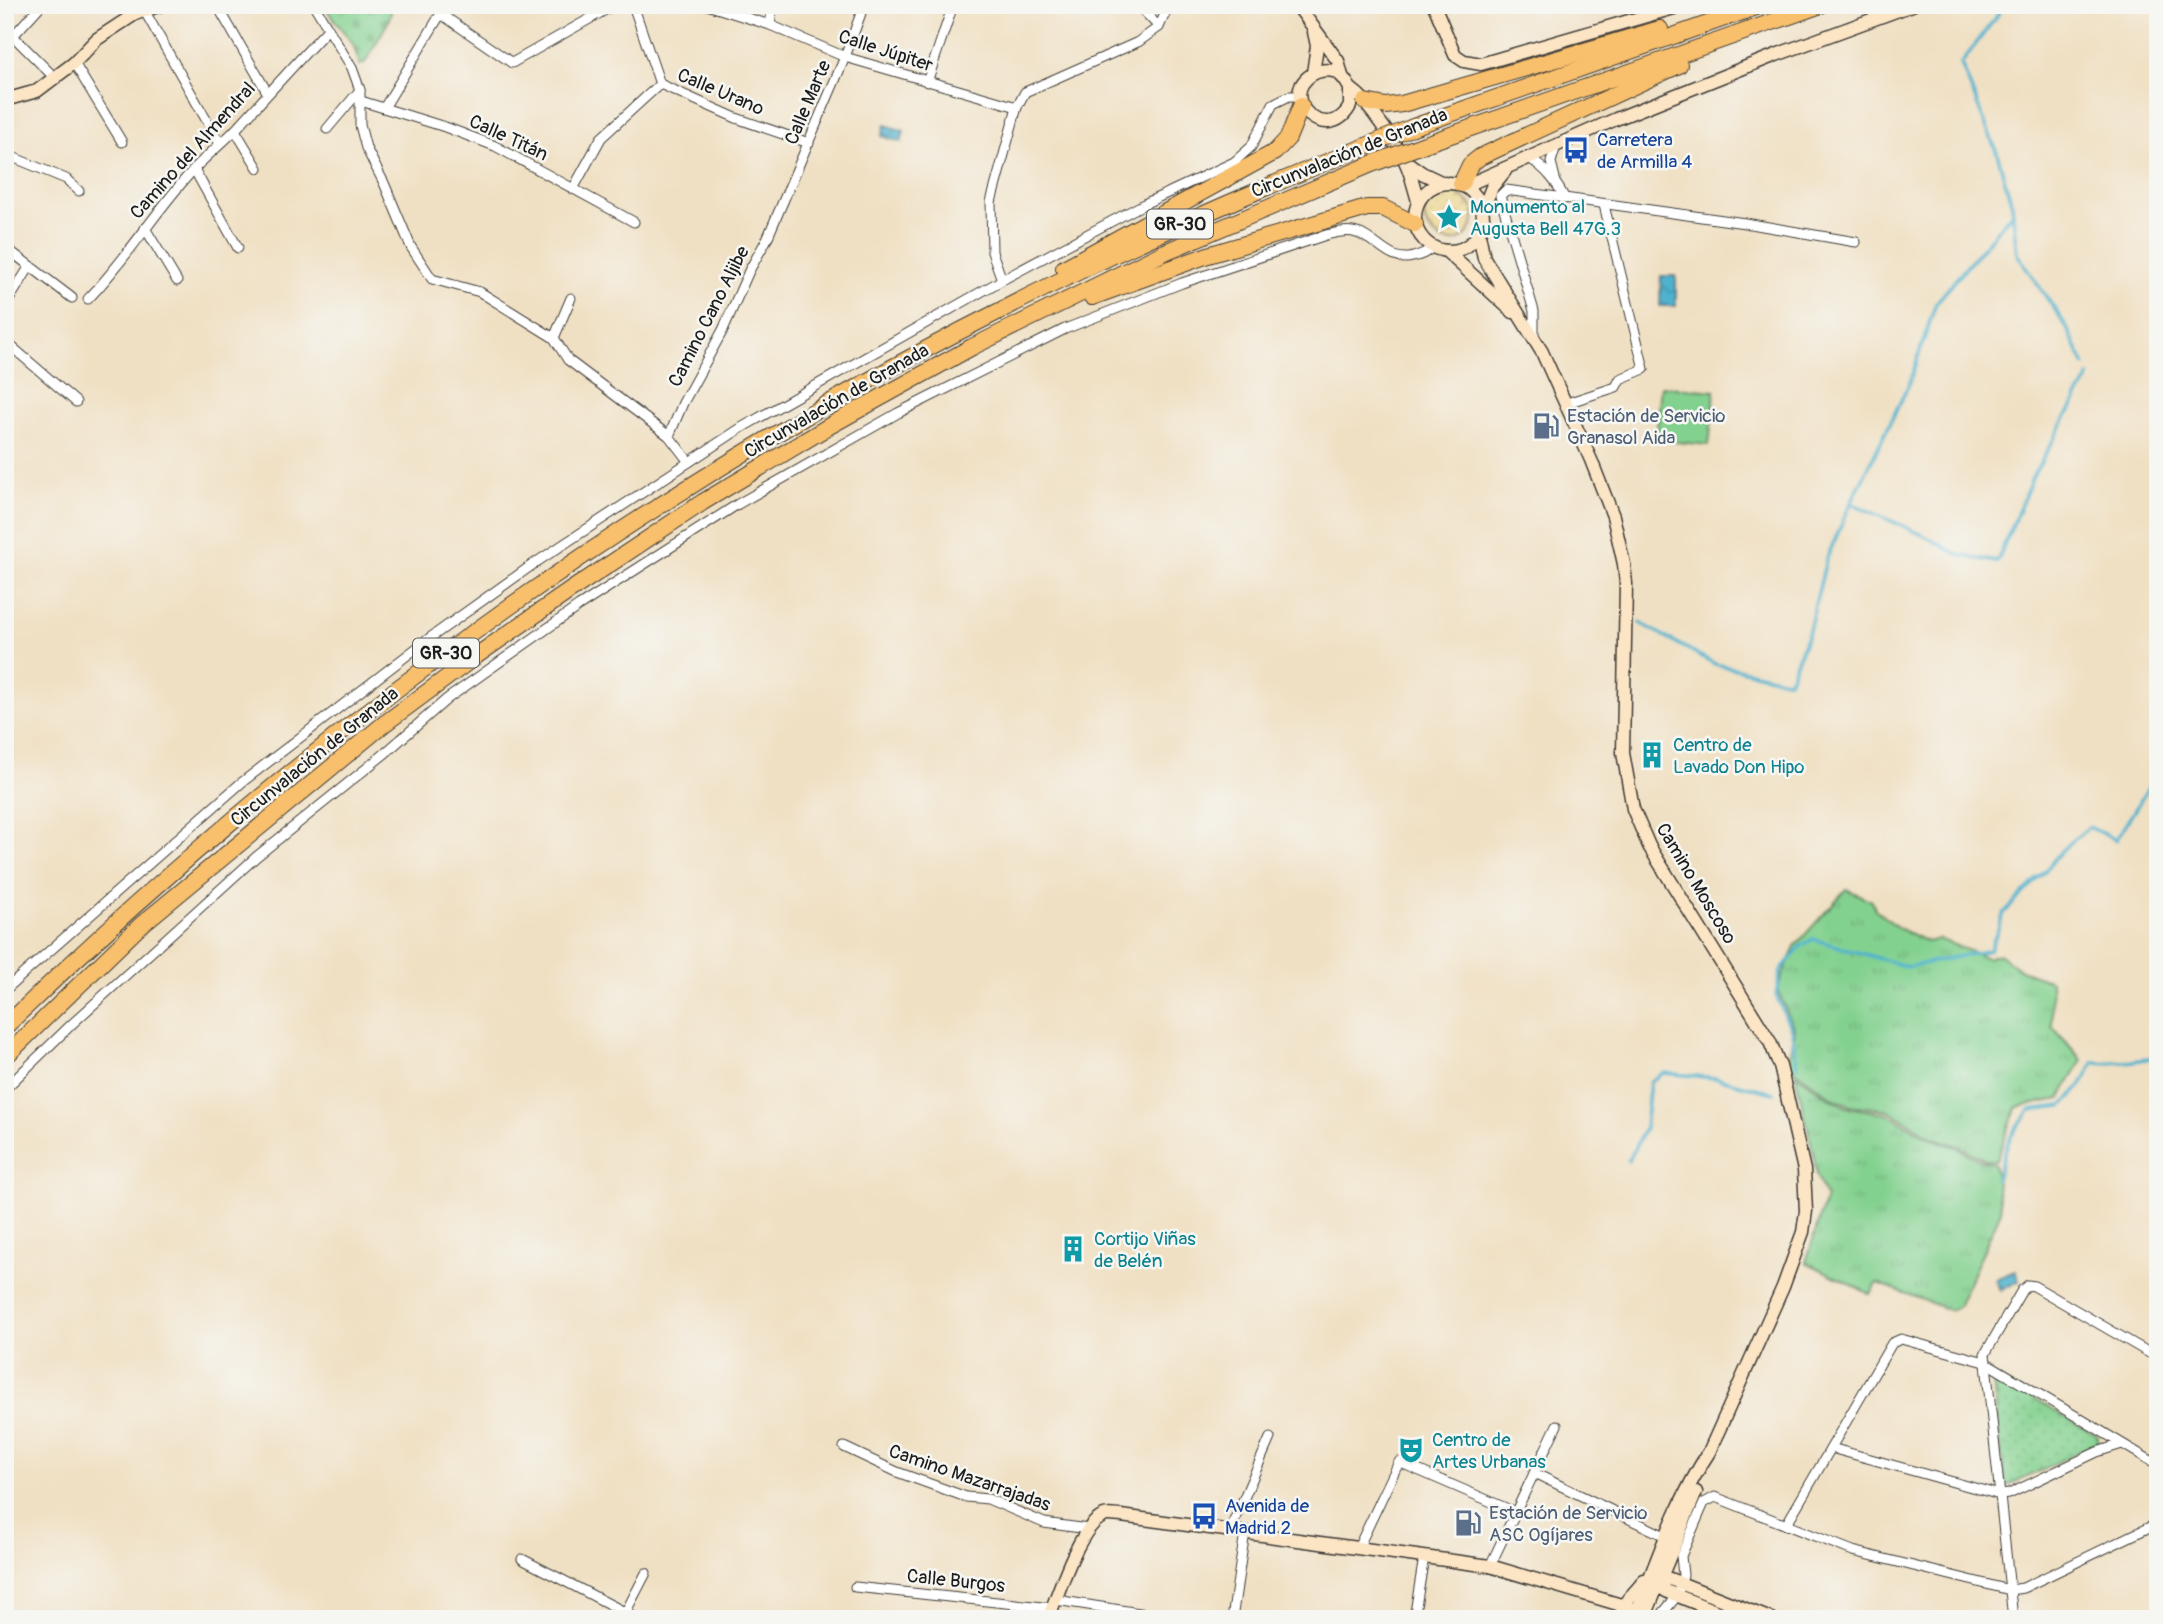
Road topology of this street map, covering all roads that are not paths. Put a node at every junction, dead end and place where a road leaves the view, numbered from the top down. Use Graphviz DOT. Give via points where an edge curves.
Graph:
graph roads {
  1 [pos="41,5"];
  2 [pos="161,5"];
  3 [pos="216,5"];
  4 [pos="314,5"];
  5 [pos="446,5"];
  6 [pos="614,5"];
  7 [pos="633,5"];
  8 [pos="707,5"];
  9 [pos="773,5"];
  10 [pos="864,5"];
  11 [pos="953,5"];
  12 [pos="1138,5"];
  13 [pos="1169,5"];
  14 [pos="1297,5"];
  15 [pos="1434,5"];
  16 [pos="1684,5"];
  17 [pos="1762,5"];
  18 [pos="1821,5"];
  19 [pos="1912,5"];
  20 [pos="144,10"];
  21 [pos="441,14"];
  22 [pos="1717,20"];
  23 [pos="770,25"];
  24 [pos="1159,27"];
  25 [pos="328,29"];
  26 [pos="1313,29"];
  27 [pos="1716,41"];
  28 [pos="845,57"];
  29 [pos="74,63"];
  30 [pos="1313,73"];
  31 [pos="1342,76"];
  32 [pos="56,79"];
  33 [pos="927,82"];
  34 [pos="660,84"];
  35 [pos="1350,88"];
  36 [pos="360,90"];
  37 [pos="267,92"];
  38 [pos="5,100"];
  39 [pos="361,101"];
  40 [pos="1301,101"];
  41 [pos="1365,102"];
  42 [pos="1017,107"];
  43 [pos="384,108"];
  44 [pos="1344,114"];
  45 [pos="1379,123"];
  46 [pos="327,129"];
  47 [pos="235,130"];
  48 [pos="122,142"];
  49 [pos="809,143"];
  50 [pos="220,144"];
  51 [pos="1556,146"];
  52 [pos="5,154"];
  53 [pos="1529,158"];
  54 [pos="1405,162"];
  55 [pos="258,168"];
  56 [pos="1508,168"];
  57 [pos="194,169"];
  58 [pos="1443,183"];
  59 [pos="1557,183"];
  60 [pos="1463,185"];
  61 [pos="573,190"];
  62 [pos="79,191"];
  63 [pos="1565,199"];
  64 [pos="1418,201"];
  65 [pos="1604,205"];
  66 [pos="1483,209"];
  67 [pos="779,212"];
  68 [pos="634,222"];
  69 [pos="1415,224"];
  70 [pos="145,228"];
  71 [pos="1479,234"];
  72 [pos="1856,242"];
  73 [pos="5,247"];
  74 [pos="1432,247"];
  75 [pos="238,248"];
  76 [pos="1446,251"];
  77 [pos="30,266"];
  78 [pos="1002,280"];
  79 [pos="177,281"];
  80 [pos="570,298"];
  81 [pos="72,299"];
  82 [pos="88,299"];
  83 [pos="1059,303"];
  84 [pos="5,306"];
  85 [pos="999,312"];
  86 [pos="1522,320"];
  87 [pos="554,338"];
  88 [pos="1534,340"];
  89 [pos="5,341"];
  90 [pos="76,402"];
  91 [pos="1567,403"];
  92 [pos="669,436"];
  93 [pos="689,462"];
  94 [pos="5,990"];
  95 [pos="5,1027"];
  96 [pos="5,1057"];
  97 [pos="5,1089"];
  98 [pos="2158,1359"];
  99 [pos="1985,1362"];
  100 [pos="1557,1425"];
  101 [pos="2102,1432"];
  102 [pos="1270,1438"];
  103 [pos="2122,1444"];
  104 [pos="844,1447"];
  105 [pos="1831,1448"];
  106 [pos="1709,1452"];
  107 [pos="2097,1452"];
  108 [pos="2158,1465"];
  109 [pos="1534,1474"];
  110 [pos="2000,1495"];
  111 [pos="1515,1512"];
  112 [pos="1676,1517"];
  113 [pos="2158,1523"];
  114 [pos="1786,1525"];
  115 [pos="1088,1529"];
  116 [pos="1230,1530"];
  117 [pos="1245,1532"];
  118 [pos="1667,1537"];
  119 [pos="1358,1548"];
  120 [pos="1424,1557"];
  121 [pos="522,1559"];
  122 [pos="1490,1566"];
  123 [pos="646,1573"];
  124 [pos="1659,1581"];
  125 [pos="1682,1583"];
  126 [pos="855,1587"];
  127 [pos="2010,1590"];
  128 [pos="1649,1593"];
  129 [pos="1676,1596"];
  130 [pos="1624,1605"];
  131 [pos="1052,1609"];
  132 [pos="624,1615"];
  133 [pos="1639,1616"];
  134 [pos="638,1619"];
  135 [pos="1178,1619"];
  136 [pos="1232,1619"];
  137 [pos="1414,1619"];
  138 [pos="1622,1619"];
  139 [pos="1658,1619"];
  140 [pos="1735,1619"];
  141 [pos="1771,1619"];
  142 [pos="2013,1619"];
  1 -- 32 [label="street" via="13,36"];
  2 -- 20 [label="street"];
  3 -- 37 [label="street"];
  4 -- 25 [label="street"];
  5 -- 21 [label="street"];
  6 -- 21 [label="street" via="512,63"];
  7 -- 34 [label="street"];
  8 -- 23 [label="street, Calle Júpiter"];
  9 -- 23 [label="street"];
  10 -- 28 [label="street, Calle Marte"];
  11 -- 33 [label="street"];
  12 -- 24 [label="street"];
  13 -- 24 [label="street"];
  14 -- 26 [label="street"];
  15 -- 16 [label="street" via="1455,55 1481,64"];
  17 -- 22 [label="highway, Circunvalación de Granada / GR-30"];
  18 -- 27 [label="highway, Circunvalación de Granada / GR-30"];
  19 -- 51 [label="street" via="1763,60"];
  20 -- 29 [label="street" via="97,39"];
  20 -- 50 [label="street"];
  21 -- 43 [label="street"];
  22 -- 41 [label="highway" via="1689,21 1402,104"];
  22 -- 85 [label="highway, Circunvalación de Granada / GR-30, bridge" via="1413,127 1261,188"];
  23 -- 28 [label="street, Calle Júpiter"];
  24 -- 42 [label="street" via="1138,42 1025,92"];
  25 -- 36 [label="street"];
  25 -- 37 [label="street, Camino del Almendral"];
  26 -- 30 [label="street" via="1317,46"];
  26 -- 31 [label="street" via="1338,61"];
  27 -- 60 [label="highway" via="1694,58 1480,158 1470,166"];
  27 -- 83 [label="highway, Circunvalación de Granada / GR-30, bridge" via="1374,163 1165,252"];
  28 -- 33 [label="street, Calle Júpiter"];
  28 -- 49 [label="street, Calle Marte"];
  29 -- 32 [label="street"];
  29 -- 48 [label="street"];
  30 -- 31 [label="street" via="1329,70"];
  30 -- 40 [label="street" via="1302,85"];
  31 -- 35 [label="street"];
  32 -- 38 [label="street" via="37,91"];
  33 -- 42 [label="street, Calle Júpiter"];
  34 -- 49 [label="street, Calle Urano" via="736,118"];
  34 -- 61 [label="street" via="601,138"];
  35 -- 41 [label="street"];
  35 -- 44 [label="street" via="1351,101"];
  36 -- 39 [label="street"];
  36 -- 46 [label="street"];
  37 -- 47 [label="street, Camino del Almendral"];
  39 -- 43 [label="street, Calle Titán"];
  39 -- 87 [label="street" via="360,125 366,148 411,247 432,279 480,292"];
  40 -- 44 [label="street" via="1310,117 1321,122"];
  40 -- 78 [label="street" via="1289,96 1273,104 1251,147 1234,162"];
  40 -- 85 [label="highway" via="1288,138 1275,152 1023,289"];
  41 -- 45 [label="street"];
  42 -- 78 [label="street" via="991,202 992,252"];
  43 -- 61 [label="street, Calle Titán" via="495,146"];
  44 -- 45 [label="street" via="1364,114"];
  45 -- 54 [label="street"];
  47 -- 50 [label="street, Camino del Almendral"];
  47 -- 55 [label="street"];
  49 -- 67 [label="street, Calle Marte"];
  50 -- 57 [label="street, Camino del Almendral"];
  51 -- 53 [label="street"];
  51 -- 59 [label="street" via="1551,162"];
  52 -- 62 [label="street" via="66,179"];
  53 -- 56 [label="street"];
  53 -- 59 [label="street"];
  54 -- 58 [label="street"];
  54 -- 64 [label="street"];
  56 -- 60 [label="street"];
  56 -- 66 [label="street" via="1492,187"];
  57 -- 70 [label="street, Camino del Almendral"];
  57 -- 75 [label="street"];
  58 -- 60 [label="street"];
  58 -- 64 [label="street" via="1429,188"];
  59 -- 63 [label="street"];
  60 -- 66 [label="street"];
  61 -- 68 [label="street, Calle Titán"];
  63 -- 65 [label="street"];
  63 -- 88 [label="street" via="1506,190 1500,196 1534,311"];
  64 -- 69 [label="street"];
  65 -- 72 [label="street"];
  65 -- 91 [label="street" via="1644,369 1620,379 1616,387"];
  66 -- 71 [label="street"];
  67 -- 92 [label="street, Camino Cano Aljibe"];
  69 -- 74 [label="street"];
  69 -- 83 [label="highway" via="1383,208 1367,208 1092,297"];
  70 -- 79 [label="street"];
  70 -- 82 [label="street, Camino del Almendral"];
  71 -- 76 [label="street" via="1463,248"];
  71 -- 86 [label="street, Camino Moscoso" via="1484,258"];
  73 -- 77 [label="street"];
  74 -- 76 [label="street"];
  74 -- 97 [label="street" via="1416,257 1398,258 1354,232 1343,232 1182,283 1065,329 898,413 738,504 579,606 447,699 256,857"];
  76 -- 86 [label="street, Camino Moscoso"];
  77 -- 81 [label="street"];
  77 -- 84 [label="street"];
  78 -- 93 [label="street"];
  80 -- 87 [label="street"];
  83 -- 96 [label="highway, Circunvalación de Granada / GR-30" via="751,472 476,656 384,724 141,925"];
  85 -- 95 [label="highway, Circunvalación de Granada / GR-30" via="805,417 702,479 482,626 371,708 197,851"];
  86 -- 88 [label="street, Camino Moscoso"];
  87 -- 92 [label="street" via="568,360"];
  88 -- 91 [label="street, Camino Moscoso"];
  89 -- 90 [label="street"];
  91 -- 106 [label="street, Camino Moscoso" via="1613,516 1624,564 1623,753 1633,809 1649,846 1770,1042 1786,1087 1804,1170 1805,1211 1796,1256"];
  92 -- 93 [label="street"];
  93 -- 94 [label="street" via="448,625 274,758"];
  98 -- 99 [label="street" via="2028,1285 1985,1354"];
  99 -- 101 [label="street"];
  99 -- 105 [label="street" via="1896,1340"];
  99 -- 110 [label="street"];
  100 -- 109 [label="street"];
  101 -- 103 [label="street"];
  101 -- 107 [label="street"];
  102 -- 116 [label="street"];
  103 -- 107 [label="street"];
  103 -- 108 [label="street"];
  104 -- 115 [label="street, Camino Mazarrajadas" via="966,1497 988,1499 1044,1523"];
  105 -- 110 [label="street"];
  105 -- 114 [label="street"];
  106 -- 112 [label="street, Camino Moscoso"];
  106 -- 124 [label="street, Camino Moscoso"];
  107 -- 110 [label="street"];
  109 -- 111 [label="street"];
  109 -- 118 [label="street"];
  110 -- 127 [label="street"];
  111 -- 119 [label="street" via="1399,1462"];
  111 -- 122 [label="street"];
  112 -- 118 [label="street, Camino Moscoso"];
  112 -- 124 [label="street" via="1676,1530 1658,1571"];
  113 -- 127 [label="street" via="2023,1588"];
  114 -- 125 [label="street" via="1715,1497 1709,1499 1681,1556"];
  114 -- 127 [label="street" via="1853,1551"];
  115 -- 116 [label="street" via="1104,1516 1121,1516"];
  115 -- 131 [label="street"];
  116 -- 117 [label="street"];
  117 -- 119 [label="street"];
  117 -- 136 [label="street"];
  118 -- 128 [label="street, Camino Moscoso"];
  118 -- 130 [label="street" via="1660,1542 1643,1583"];
  119 -- 120 [label="street"];
  120 -- 122 [label="street"];
  120 -- 137 [label="street"];
  121 -- 132 [label="street"];
  122 -- 130 [label="street"];
  123 -- 132 [label="street"];
  124 -- 125 [label="street"];
  124 -- 128 [label="street"];
  124 -- 129 [label="street"];
  125 -- 129 [label="street"];
  125 -- 141 [label="street"];
  126 -- 131 [label="street, Calle Burgos"];
  127 -- 142 [label="street"];
  128 -- 133 [label="street, Camino Moscoso"];
  129 -- 139 [label="street"];
  129 -- 140 [label="street"];
  130 -- 133 [label="street"];
  130 -- 138 [label="street"];
  131 -- 135 [label="street, Calle Burgos"];
  132 -- 134 [label="street"];
}
